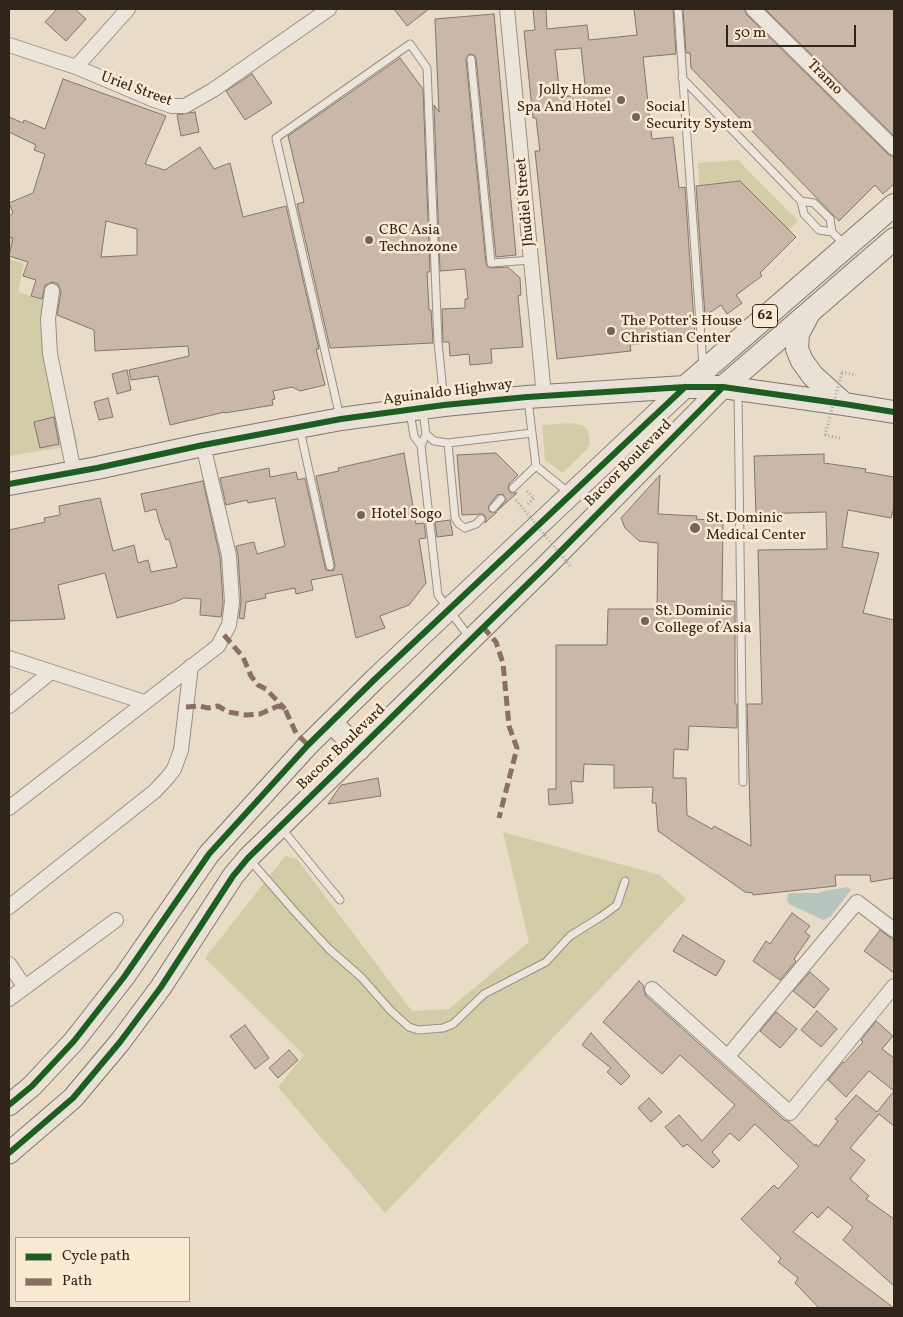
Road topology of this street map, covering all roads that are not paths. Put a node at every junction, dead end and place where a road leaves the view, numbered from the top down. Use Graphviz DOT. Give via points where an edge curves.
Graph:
graph roads {
  1 [pos="128,9"];
  2 [pos="329,9"];
  3 [pos="507,9"];
  4 [pos="678,9"];
  5 [pos="753,9"];
  6 [pos="9,45"];
  7 [pos="471,59"];
  8 [pos="76,67"];
  9 [pos="682,78"];
  10 [pos="894,148"];
  11 [pos="801,201"];
  12 [pos="894,205"];
  13 [pos="894,238"];
  14 [pos="839,239"];
  15 [pos="531,260"];
  16 [pos="52,291"];
  17 [pos="812,310"];
  18 [pos="703,371"];
  19 [pos="685,387"];
  20 [pos="731,388"];
  21 [pos="536,396"];
  22 [pos="844,404"];
  23 [pos="426,407"];
  24 [pos="894,412"];
  25 [pos="341,420"];
  26 [pos="300,427"];
  27 [pos="532,433"];
  28 [pos="426,434"];
  29 [pos="448,443"];
  30 [pos="204,445"];
  31 [pos="421,446"];
  32 [pos="536,466"];
  33 [pos="74,472"];
  34 [pos="9,484"];
  35 [pos="513,488"];
  36 [pos="571,495"];
  37 [pos="501,499"];
  38 [pos="492,508"];
  39 [pos="481,519"];
  40 [pos="330,566"];
  41 [pos="449,610"];
  42 [pos="471,640"];
  43 [pos="9,658"];
  44 [pos="191,666"];
  45 [pos="50,672"];
  46 [pos="144,702"];
  47 [pos="9,706"];
  48 [pos="331,722"];
  49 [pos="359,750"];
  50 [pos="743,782"];
  51 [pos="9,808"];
  52 [pos="279,826"];
  53 [pos="248,858"];
  54 [pos="625,881"];
  55 [pos="340,900"];
  56 [pos="9,907"];
  57 [pos="116,920"];
  58 [pos="894,930"];
  59 [pos="9,964"];
  60 [pos="24,986"];
  61 [pos="894,986"];
  62 [pos="652,989"];
  63 [pos="9,999"];
  64 [pos="728,1056"];
  65 [pos="9,1105"];
  66 [pos="9,1154"];
  1 -- 8 [label="street"];
  2 -- 8 [label="street, Uriel Street" via="185,106 154,100"];
  3 -- 15 [label="street, Jhudiel Street"];
  4 -- 9 [label="lane"];
  5 -- 10 [label="street, Tramo"];
  6 -- 8 [label="street, Uriel Street"];
  7 -- 15 [label="lane" via="491,263"];
  9 -- 11 [label="lane"];
  9 -- 18 [label="lane"];
  11 -- 14 [label="lane" via="804,214 819,230"];
  11 -- 14 [label="lane" via="814,203 830,219"];
  12 -- 14 [label="highway, 62"];
  13 -- 17 [label="highway, 62"];
  14 -- 18 [label="highway, 62"];
  15 -- 21 [label="street, Jhudiel Street"];
  16 -- 33 [label="street" via="48,319 50,354"];
  17 -- 20 [label="highway, 62"];
  17 -- 22 [label="highway" via="798,334 797,349 813,376"];
  18 -- 19 [label="highway, 62"];
  19 -- 20 [label="highway, Aguinaldo Highway"];
  19 -- 21 [label="highway, Aguinaldo Highway"];
  19 -- 36 [label="main road, Bacoor Boulevard"];
  20 -- 22 [label="highway, Aguinaldo Highway"];
  20 -- 42 [label="main road, Bacoor Boulevard"];
  20 -- 50 [label="lane"];
  21 -- 23 [label="highway, Aguinaldo Highway"];
  21 -- 27 [label="lane"];
  22 -- 24 [label="highway, Aguinaldo Highway"];
  23 -- 25 [label="highway, Aguinaldo Highway"];
  23 -- 25 [label="lane" via="439,355 427,68 410,44 276,138"];
  23 -- 28 [label="lane"];
  23 -- 31 [label="lane" via="414,436"];
  25 -- 26 [label="highway, Aguinaldo Highway"];
  26 -- 30 [label="highway, Aguinaldo Highway"];
  26 -- 40 [label="lane"];
  27 -- 29 [label="lane"];
  27 -- 32 [label="lane"];
  28 -- 29 [label="lane" via="434,441"];
  28 -- 31 [label="lane"];
  29 -- 39 [label="lane" via="455,518 465,528"];
  30 -- 33 [label="highway, Aguinaldo Highway"];
  30 -- 44 [label="street" via="229,556 232,602 229,625 218,646"];
  31 -- 41 [label="lane" via="438,595"];
  32 -- 35 [label="lane"];
  32 -- 36 [label="lane"];
  33 -- 34 [label="highway, Aguinaldo Highway"];
  36 -- 41 [label="main road, Bacoor Boulevard"];
  37 -- 38 [label="lane"];
  41 -- 42 [label="lane"];
  41 -- 48 [label="main road, Bacoor Boulevard"];
  42 -- 49 [label="main road, Bacoor Boulevard"];
  43 -- 45 [label="street"];
  44 -- 46 [label="street"];
  44 -- 56 [label="street" via="181,750 168,777 155,791"];
  45 -- 46 [label="street"];
  45 -- 47 [label="street"];
  46 -- 51 [label="street"];
  48 -- 49 [label="main road"];
  48 -- 65 [label="main road, Bacoor Boulevard" via="209,854 124,977 74,1041 32,1086"];
  49 -- 52 [label="main road, Bacoor Boulevard"];
  52 -- 53 [label="main road, Bacoor Boulevard"];
  52 -- 55 [label="lane"];
  53 -- 54 [label="lane" via="295,912 391,1011 409,1027 418,1030 453,1024 484,994 546,962 570,936 617,905"];
  53 -- 66 [label="main road, Bacoor Boulevard" via="120,1042 73,1098"];
  57 -- 60 [label="street"];
  58 -- 64 [label="street" via="856,902"];
  59 -- 60 [label="street"];
  60 -- 63 [label="street"];
  61 -- 64 [label="street" via="790,1113"];
  62 -- 64 [label="street"];
}
